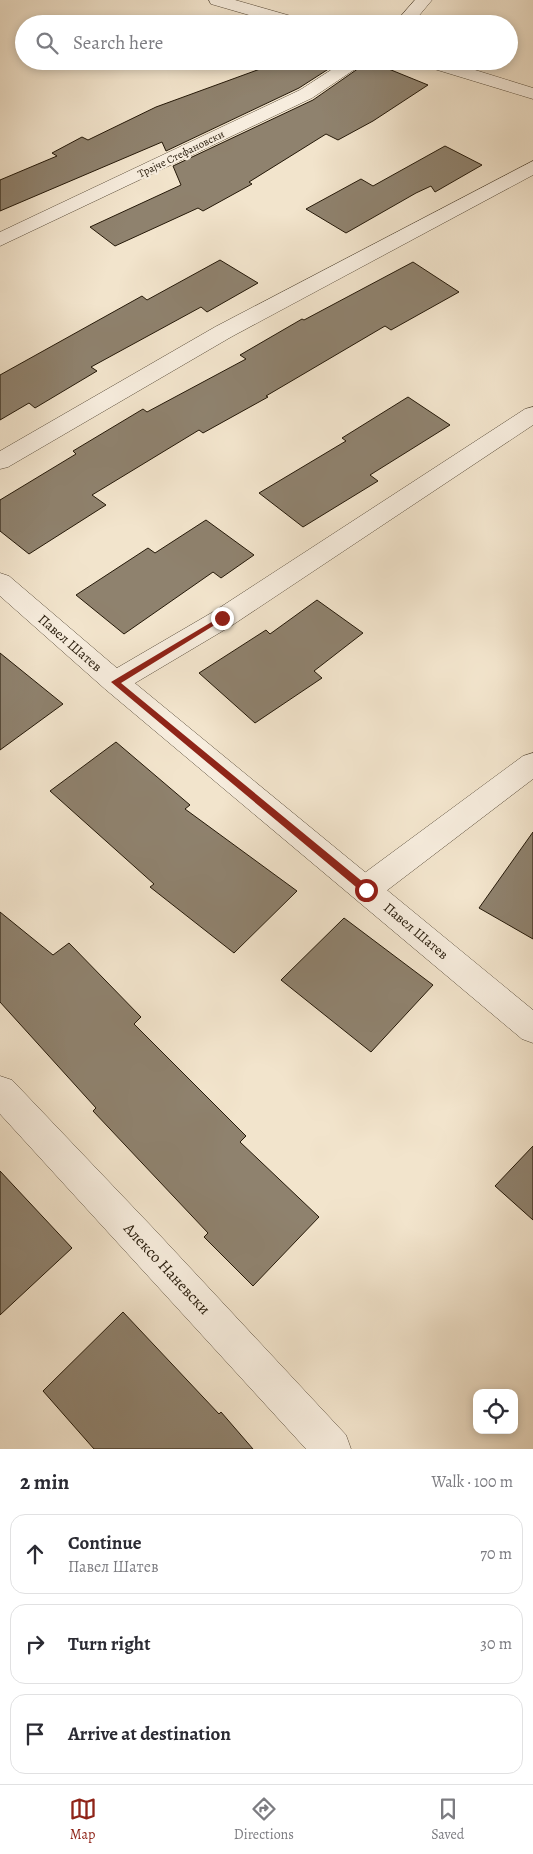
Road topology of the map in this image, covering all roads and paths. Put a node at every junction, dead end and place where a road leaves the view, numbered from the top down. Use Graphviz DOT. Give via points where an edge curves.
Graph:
graph roads {
  1 [pos="216,0"];
  2 [pos="424,0"];
  3 [pos="268,15"];
  4 [pos="410,15"];
  5 [pos="344,70"];
  6 [pos="456,70"];
  7 [pos="533,94"];
  8 [pos="533,167"];
  9 [pos="0,240"];
  10 [pos="533,414"];
  11 [pos="0,461"];
  12 [pos="0,582"];
  13 [pos="115,682"];
  14 [pos="533,764"];
  15 [pos="366,890"];
  16 [pos="533,1029"];
  17 [pos="0,1091"];
  18 [pos="332,1449"];
  1 -- 3 [label="street"];
  2 -- 4 [label="street"];
  5 -- 9 [label="street, Трајче Стефановски" via="306,94"];
  6 -- 7 [label="street"];
  8 -- 11 [label="street" via="223,332"];
  10 -- 13 [label="street" via="222,618"];
  12 -- 13 [label="street, Павел Шатев"];
  13 -- 15 [label="street, Павел Шатев"];
  14 -- 15 [label="street"];
  15 -- 16 [label="street, Павел Шатев"];
  17 -- 18 [label="street, Алексо Наневски"];
}
